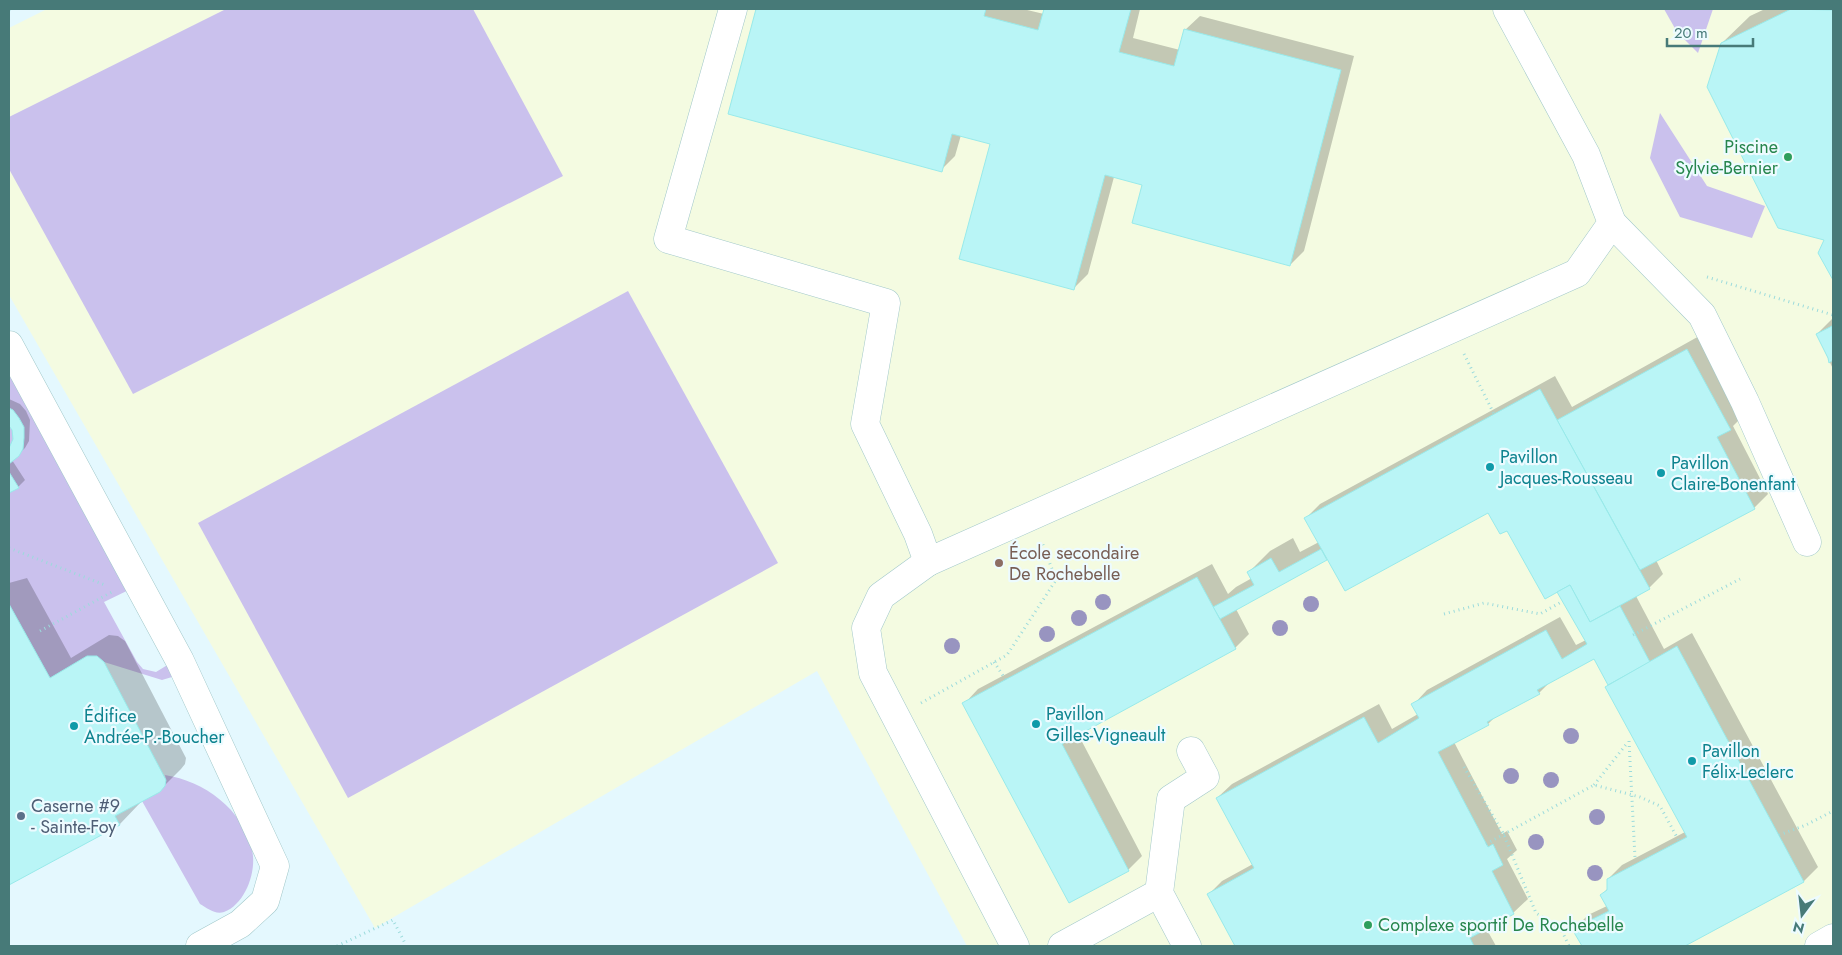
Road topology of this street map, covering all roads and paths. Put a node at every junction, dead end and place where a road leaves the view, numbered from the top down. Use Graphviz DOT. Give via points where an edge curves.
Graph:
graph roads {
  1 [pos="733,9"];
  2 [pos="1507,9"];
  3 [pos="1612,223"];
  4 [pos="1703,276"];
  5 [pos="1833,315"];
  6 [pos="9,345"];
  7 [pos="1476,378"];
  8 [pos="1494,414"];
  9 [pos="1032,515"];
  10 [pos="1806,542"];
  11 [pos="9,548"];
  12 [pos="928,562"];
  13 [pos="1740,579"];
  14 [pos="1563,601"];
  15 [pos="1444,614"];
  16 [pos="40,631"];
  17 [pos="1634,635"];
  18 [pos="994,662"];
  19 [pos="1006,680"];
  20 [pos="896,717"];
  21 [pos="1191,751"];
  22 [pos="1464,767"];
  23 [pos="1594,786"];
  24 [pos="1632,795"];
  25 [pos="1833,811"];
  26 [pos="1504,833"];
  27 [pos="1780,835"];
  28 [pos="1679,841"];
  29 [pos="1486,844"];
  30 [pos="1635,858"];
  31 [pos="1159,893"];
  32 [pos="1833,938"];
  33 [pos="406,945"];
  34 [pos="200,946"];
  35 [pos="337,946"];
  36 [pos="1015,946"];
  37 [pos="1062,946"];
  38 [pos="1188,946"];
  39 [pos="1569,946"];
  40 [pos="1819,946"];
  1 -- 12 [label="street" via="668,239 886,303 865,424 918,534"];
  2 -- 3 [label="street" via="1586,155"];
  3 -- 9 [label="street" via="1577,273"];
  3 -- 10 [label="street" via="1702,315 1745,402"];
  4 -- 5 [label="path"];
  6 -- 34 [label="street" via="180,661 275,866 265,901 240,924"];
  7 -- 8 [label="path"];
  9 -- 12 [label="street"];
  9 -- 18 [label="path" via="1056,580 1007,655"];
  11 -- 16 [label="path" via="118,589"];
  12 -- 20 [label="street" via="880,596 866,628 873,674"];
  13 -- 17 [label="path"];
  14 -- 15 [label="path" via="1540,614 1484,603"];
  18 -- 19 [label="path"];
  18 -- 20 [label="path"];
  20 -- 36 [label="street"];
  21 -- 31 [label="street" via="1205,777 1171,798"];
  22 -- 26 [label="path"];
  23 -- 24 [label="path"];
  23 -- 24 [label="path" via="1629,741"];
  23 -- 26 [label="path"];
  24 -- 28 [label="path" via="1660,806"];
  24 -- 30 [label="path"];
  25 -- 27 [label="path"];
  26 -- 29 [label="path"];
  26 -- 39 [label="path" via="1536,913 1561,929"];
  31 -- 37 [label="street"];
  31 -- 38 [label="street"];
  32 -- 40 [label="street"];
  33 -- 35 [label="path" via="393,920"];
}
